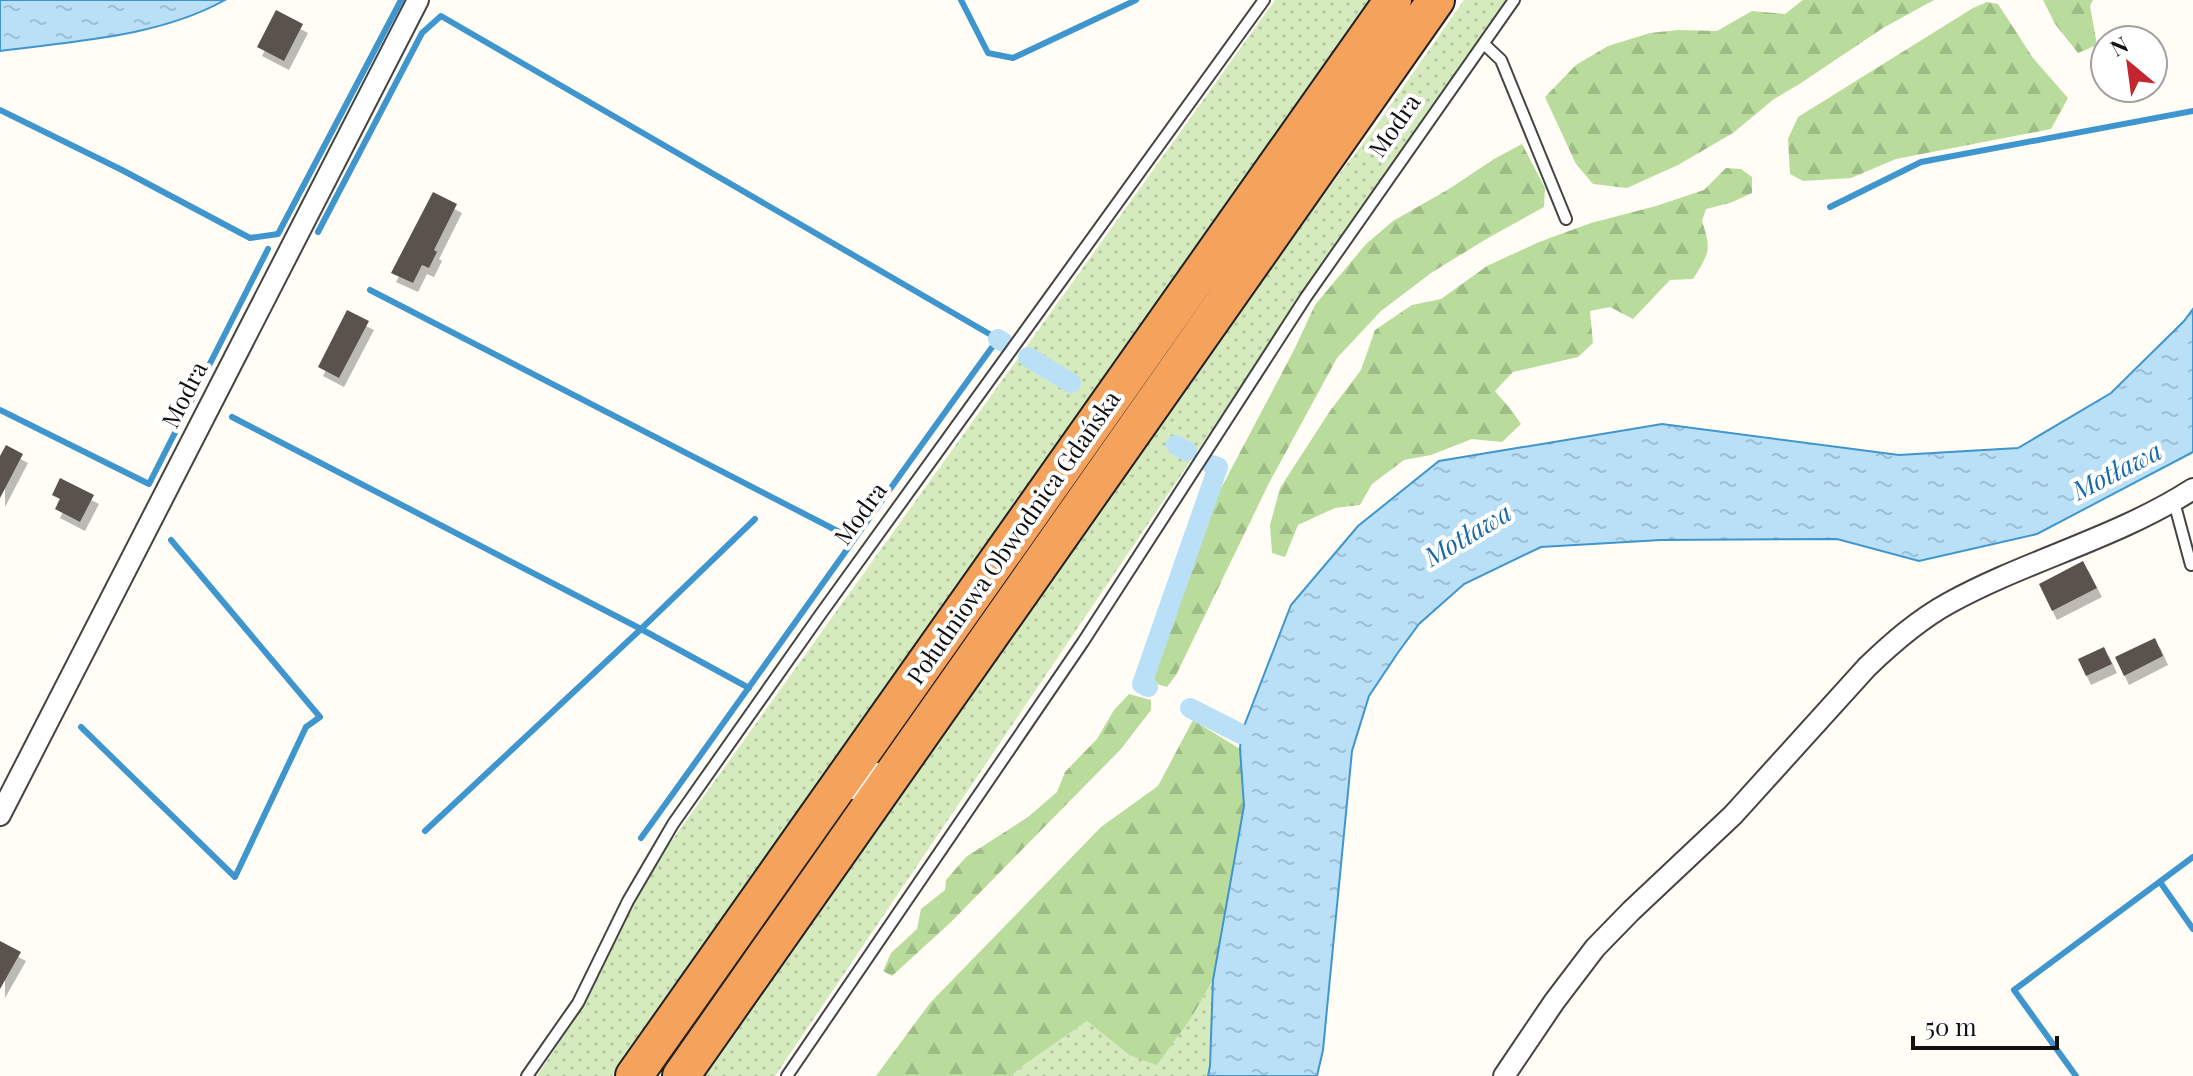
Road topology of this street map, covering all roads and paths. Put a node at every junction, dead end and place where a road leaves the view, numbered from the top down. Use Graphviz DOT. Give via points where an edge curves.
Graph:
graph roads {
  1 [pos="418,0"];
  2 [pos="1264,0"];
  3 [pos="1393,0"];
  4 [pos="1436,0"];
  5 [pos="1514,0"];
  6 [pos="1484,44"];
  7 [pos="1566,219"];
  8 [pos="2193,489"];
  9 [pos="2174,502"];
  10 [pos="2191,565"];
  11 [pos="942,641"];
  12 [pos="972,662"];
  13 [pos="906,711"];
  14 [pos="899,744"];
  15 [pos="886,755"];
  16 [pos="878,768"];
  17 [pos="847,800"];
  18 [pos="0,815"];
  19 [pos="827,821"];
  20 [pos="776,875"];
  21 [pos="807,898"];
  22 [pos="527,1076"];
  23 [pos="634,1076"];
  24 [pos="681,1076"];
  25 [pos="787,1076"];
  26 [pos="1504,1076"];
  1 -- 18 [label="street, Modra"];
  2 -- 22 [label="lane, Modra" via="673,824 578,1003"];
  3 -- 11 [label="highway, Południowa Obwodnica Gdańska"];
  4 -- 12 [label="highway, Południowa Obwodnica Gdańska"];
  5 -- 6 [label="lane, Modra"];
  6 -- 7 [label="lane" via="1501,60"];
  6 -- 25 [label="lane, Modra" via="1306,297 1083,642"];
  8 -- 9 [label="street"];
  9 -- 10 [label="lane"];
  9 -- 26 [label="street" via="1995,580 1947,604 1895,640 1725,823 1595,948"];
  11 -- 13 [label="lane"];
  11 -- 20 [label="highway, Południowa Obwodnica Gdańska"];
  12 -- 14 [label="lane"];
  12 -- 21 [label="highway, Południowa Obwodnica Gdańska"];
  15 -- 16 [label="lane"];
  16 -- 17 [label="lane"];
  16 -- 21 [label="lane"];
  19 -- 20 [label="lane"];
  20 -- 23 [label="highway, Południowa Obwodnica Gdańska"];
  21 -- 24 [label="highway, Południowa Obwodnica Gdańska"];
}
